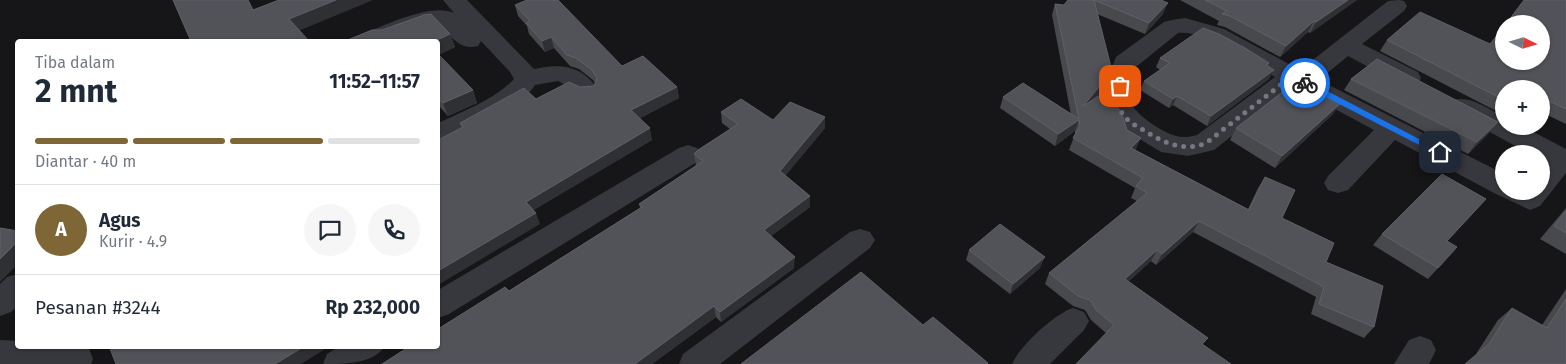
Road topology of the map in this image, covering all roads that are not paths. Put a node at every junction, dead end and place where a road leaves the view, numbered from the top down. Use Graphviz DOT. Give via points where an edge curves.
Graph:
graph roads {
  1 [pos="454,0"];
  2 [pos="1396,6"];
  3 [pos="371,39"];
  4 [pos="1346,45"];
  5 [pos="1297,78"];
  6 [pos="522,84"];
  7 [pos="586,90"];
  8 [pos="1392,127"];
  9 [pos="440,132"];
  10 [pos="688,154"];
  11 [pos="1564,160"];
  12 [pos="1550,175"];
  13 [pos="1495,181"];
  14 [pos="1338,184"];
  15 [pos="860,240"];
  16 [pos="15,289"];
  17 [pos="0,303"];
  18 [pos="440,304"];
  19 [pos="1073,321"];
  20 [pos="364,349"];
  21 [pos="0,354"];
  22 [pos="78,356"];
  23 [pos="339,364"];
  24 [pos="695,364"];
  25 [pos="1028,364"];
  1 -- 6 [label="street" via="525,73"];
  2 -- 4 [label="street"];
  3 -- 6 [label="street" via="424,19 445,17"];
  4 -- 5 [label="street"];
  4 -- 11 [label="street"];
  5 -- 5 [label="street" via="1217,34 1181,24 1157,36 1126,63 1121,75 1118,103 1129,121 1150,135 1170,145 1197,147"];
  5 -- 8 [label="street"];
  6 -- 7 [label="street" via="552,73 564,73"];
  6 -- 9 [label="street" via="512,95"];
  8 -- 13 [label="street"];
  8 -- 14 [label="street"];
  10 -- 18 [label="street"];
  11 -- 12 [label="street"];
  15 -- 24 [label="street"];
  16 -- 17 [label="street"];
  19 -- 25 [label="street"];
  20 -- 23 [label="street"];
  21 -- 22 [label="street"];
}
